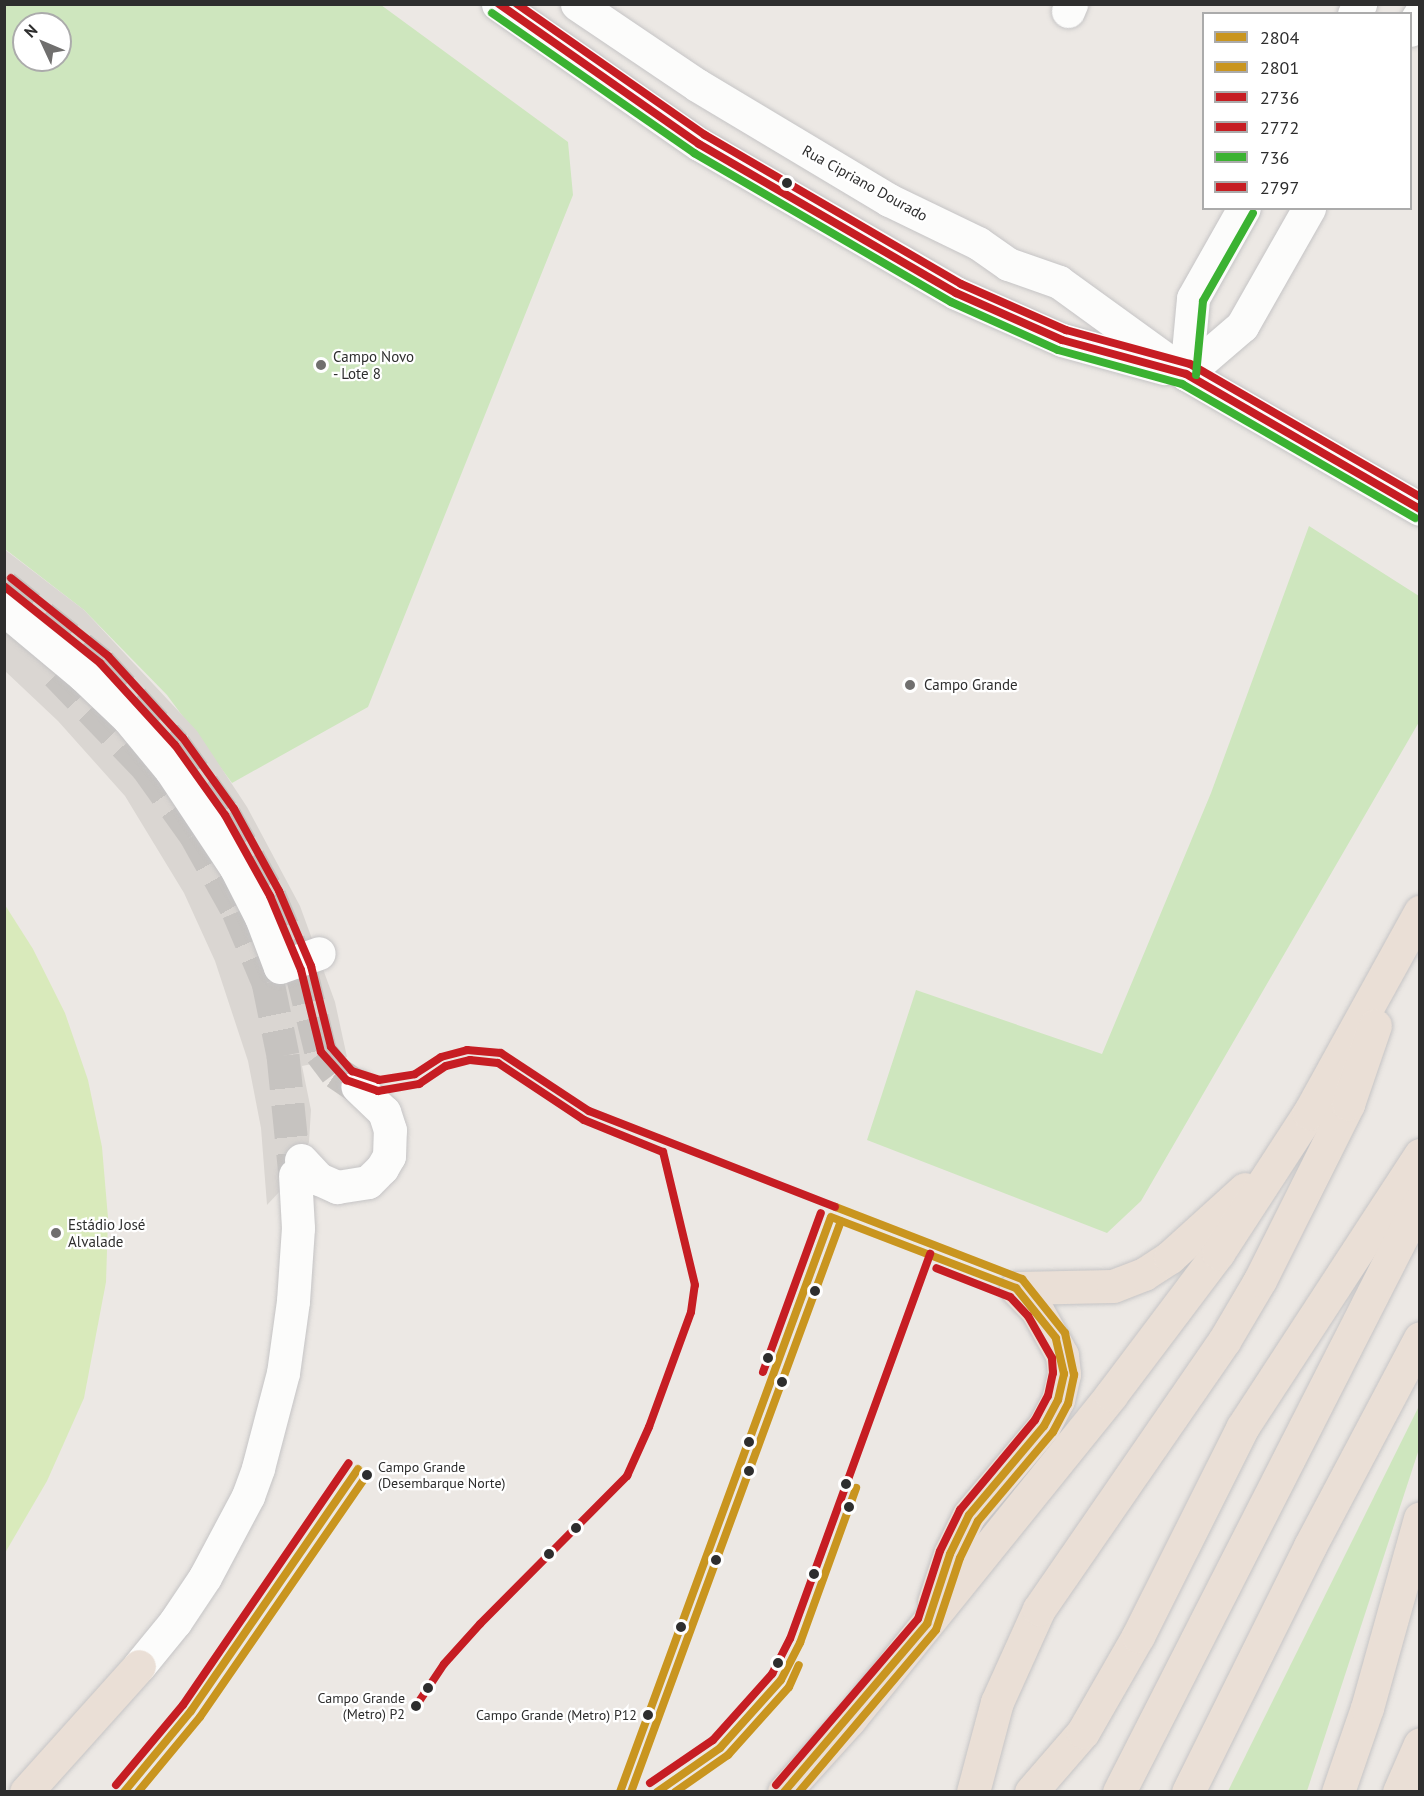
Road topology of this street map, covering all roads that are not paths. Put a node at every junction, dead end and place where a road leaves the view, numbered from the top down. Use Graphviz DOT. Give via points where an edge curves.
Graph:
graph roads {
  1 [pos="498,4"];
  2 [pos="577,4"];
  3 [pos="1243,210"];
  4 [pos="1308,210"];
  5 [pos="1186,374"];
  6 [pos="1419,509"];
  7 [pos="4,609"];
  8 [pos="1419,912"];
  9 [pos="1402,943"];
  10 [pos="319,952"];
  11 [pos="357,1086"];
  12 [pos="1286,1150"];
  13 [pos="1419,1155"];
  14 [pos="1419,1201"];
  15 [pos="1419,1338"];
  16 [pos="1419,1518"];
  17 [pos="927,1624"];
  18 [pos="139,1665"];
  19 [pos="1419,1744"];
  20 [pos="26,1791"];
  21 [pos="784,1791"];
  22 [pos="973,1791"];
  23 [pos="1031,1791"];
  24 [pos="1119,1791"];
  25 [pos="1188,1791"];
  26 [pos="1338,1791"];
  27 [pos="1399,1791"];
  1 -- 5 [label="street, Rua Cipriano Dourado" via="699,144 956,293 1062,340"];
  2 -- 5 [label="street, Rua Cipriano Dourado" via="697,85 889,200 978,243 1008,264 1059,282"];
  3 -- 5 [label="street" via="1194,298"];
  4 -- 5 [label="street" via="1242,326"];
  5 -- 6 [label="street, Rua Cipriano Dourado"];
  7 -- 10 [label="street" via="91,682 171,770 236,868 280,967"];
  8 -- 9 [label="highway"];
  9 -- 12 [label="highway"];
  9 -- 22 [label="highway" via="1348,1104 1292,1219 1224,1341 1039,1609 1013,1659"];
  11 -- 18 [label="street" via="384,1112 390,1130 389,1156 368,1182 338,1187 298,1168 293,1301 283,1373 258,1468 248,1496 205,1577"];
  12 -- 17 [label="highway" via="1218,1253 1125,1377"];
  12 -- 17 [label="highway" via="1196,1235 1144,1274 1113,1286 1016,1287 1037,1310 1062,1355 1064,1374 1059,1400 1044,1426 969,1515 950,1554"];
  13 -- 23 [label="highway" via="1242,1428 1138,1636 1083,1732"];
  14 -- 24 [label="highway"];
  15 -- 25 [label="highway"];
  16 -- 26 [label="highway" via="1366,1708"];
  17 -- 21 [label="highway" via="849,1720"];
  18 -- 20 [label="highway"];
  19 -- 27 [label="highway"];
}
